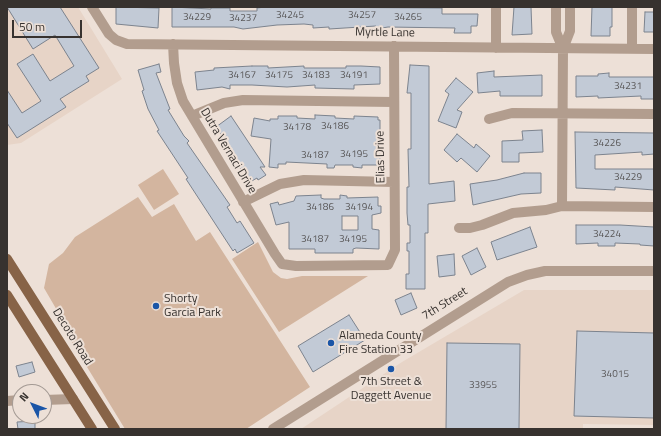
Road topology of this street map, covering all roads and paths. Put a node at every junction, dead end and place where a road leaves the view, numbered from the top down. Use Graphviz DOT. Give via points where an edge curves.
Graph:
graph roads {
  1 [pos="92,7"];
  2 [pos="496,7"];
  3 [pos="556,7"];
  4 [pos="570,7"];
  5 [pos="632,7"];
  6 [pos="173,44"];
  7 [pos="394,46"];
  8 [pos="496,48"];
  9 [pos="563,49"];
  10 [pos="632,49"];
  11 [pos="654,49"];
  12 [pos="393,102"];
  13 [pos="562,114"];
  14 [pos="654,114"];
  15 [pos="192,116"];
  16 [pos="489,119"];
  17 [pos="394,182"];
  18 [pos="243,202"];
  19 [pos="562,206"];
  20 [pos="654,207"];
  21 [pos="459,228"];
  22 [pos="7,259"];
  23 [pos="282,264"];
  24 [pos="654,271"];
  25 [pos="10,272"];
  26 [pos="7,295"];
  27 [pos="73,399"];
  28 [pos="52,400"];
  29 [pos="92,429"];
  30 [pos="115,429"];
  31 [pos="273,429"];
  1 -- 6 [label="street, Myrtle Lane" via="109,34 116,40 126,44"];
  2 -- 8 [label="street"];
  3 -- 9 [label="street" via="556,32"];
  4 -- 9 [label="street" via="570,31"];
  5 -- 10 [label="street"];
  6 -- 7 [label="street, Myrtle Lane"];
  6 -- 15 [label="street, Dutra Vernaci Drive" via="178,84"];
  7 -- 8 [label="street, Myrtle Lane"];
  7 -- 12 [label="street, Elias Drive"];
  8 -- 9 [label="street, Myrtle Lane"];
  9 -- 10 [label="street, Myrtle Lane"];
  9 -- 13 [label="street"];
  10 -- 11 [label="street, Myrtle Lane"];
  12 -- 15 [label="street" via="243,100 224,103"];
  12 -- 17 [label="street, Elias Drive"];
  13 -- 14 [label="street"];
  13 -- 16 [label="street" via="512,113"];
  13 -- 19 [label="street"];
  15 -- 18 [label="street, Dutra Vernaci Drive"];
  17 -- 18 [label="street" via="304,180 280,184"];
  17 -- 23 [label="street, Elias Drive" via="395,250 388,266"];
  18 -- 23 [label="street, Dutra Vernaci Drive"];
  19 -- 20 [label="street"];
  19 -- 21 [label="street" via="514,213 482,225"];
  22 -- 25 [label="main road, Decoto Road"];
  24 -- 31 [label="street, 7th Street" via="545,271 508,282"];
  25 -- 30 [label="main road, Decoto Road"];
  26 -- 27 [label="main road"];
  27 -- 28 [label="street"];
  27 -- 29 [label="main road"];
}
